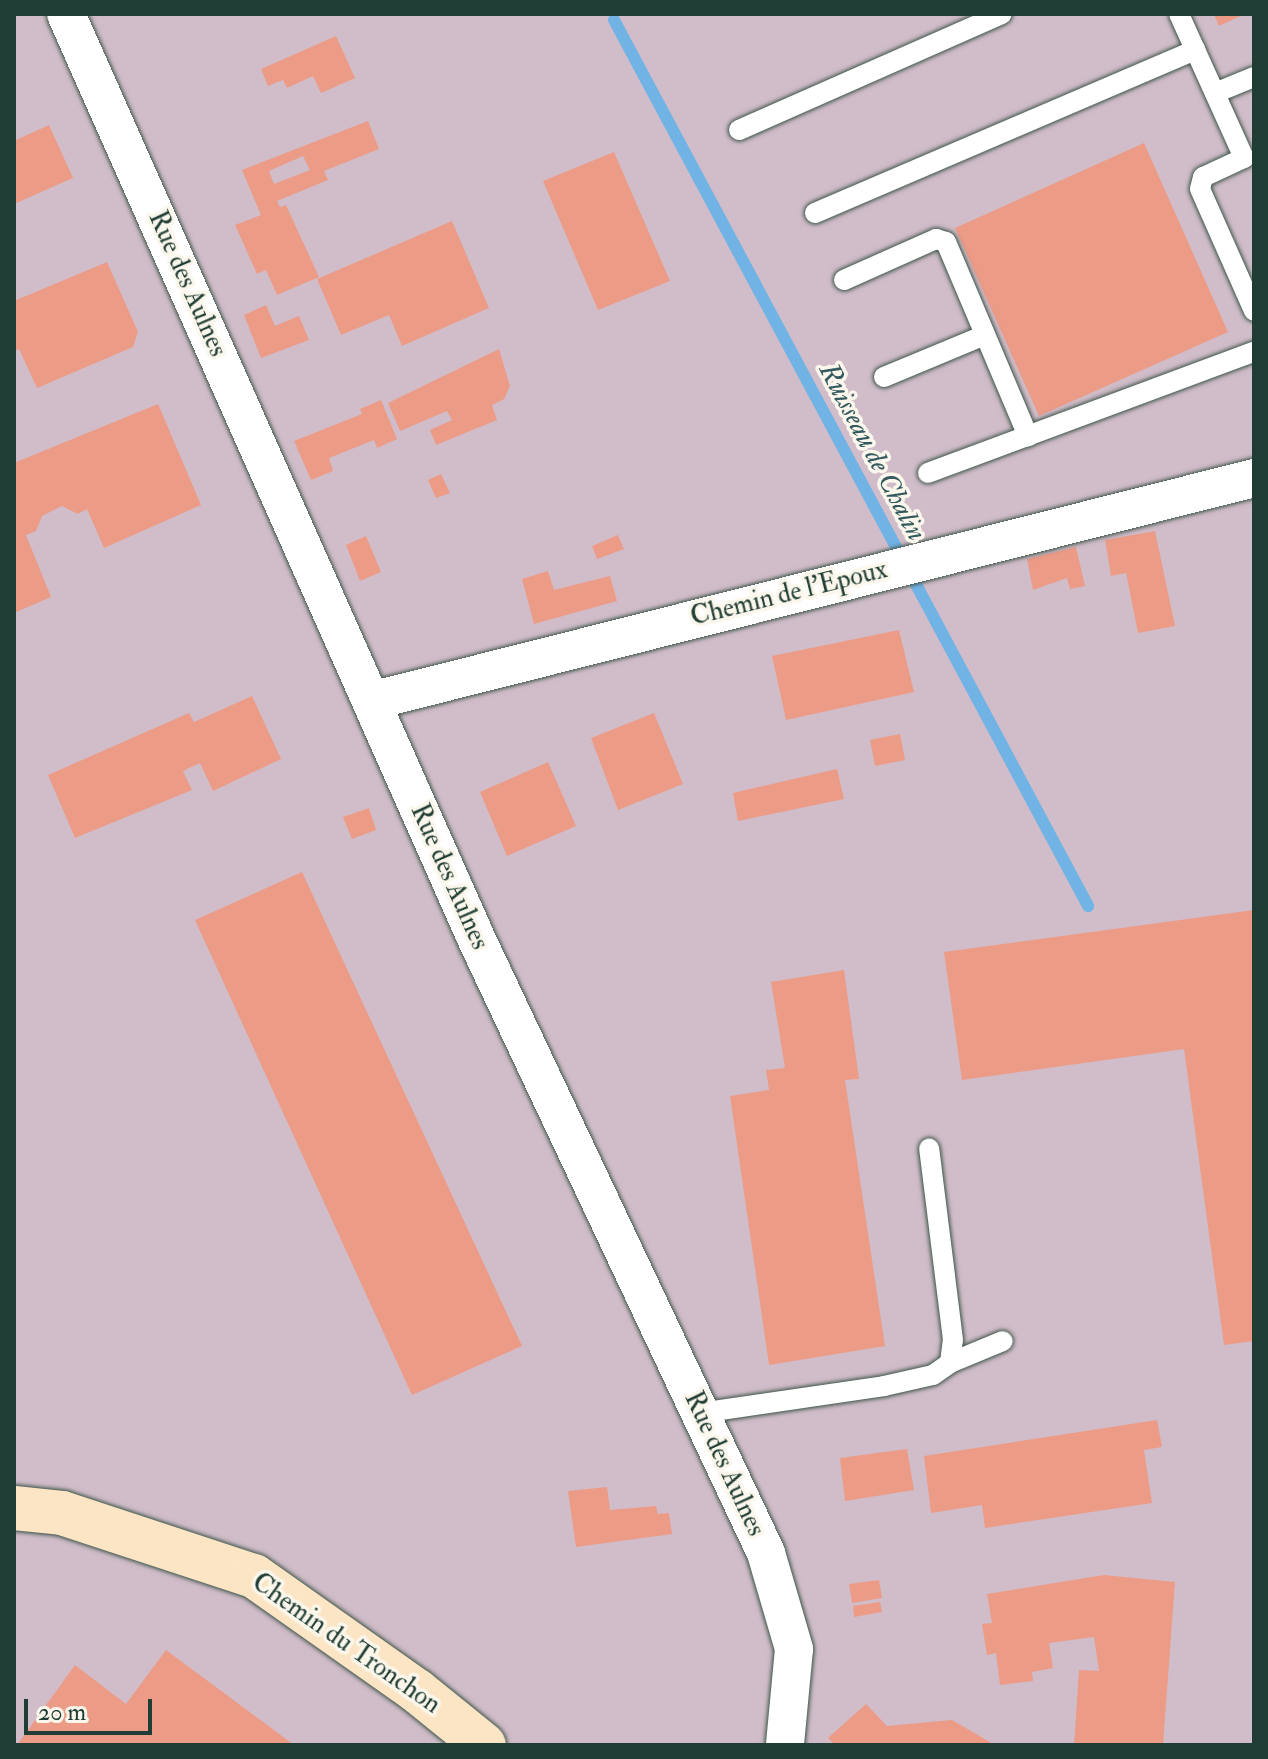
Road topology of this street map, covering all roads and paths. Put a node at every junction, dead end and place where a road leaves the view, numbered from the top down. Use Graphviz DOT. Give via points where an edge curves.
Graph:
graph roads {
  1 [pos="66,14"];
  2 [pos="1002,14"];
  3 [pos="1179,14"];
  4 [pos="1196,50"];
  5 [pos="1254,77"];
  6 [pos="1215,93"];
  7 [pos="739,130"];
  8 [pos="1249,155"];
  9 [pos="815,213"];
  10 [pos="844,280"];
  11 [pos="1254,311"];
  12 [pos="985,335"];
  13 [pos="1254,352"];
  14 [pos="884,377"];
  15 [pos="1028,436"];
  16 [pos="928,473"];
  17 [pos="1254,478"];
  18 [pos="371,701"];
  19 [pos="929,1148"];
  20 [pos="1003,1341"];
  21 [pos="950,1363"];
  22 [pos="700,1413"];
  23 [pos="14,1508"];
  24 [pos="484,1745"];
  25 [pos="785,1745"];
  1 -- 18 [label="street, Rue des Aulnes"];
  2 -- 7 [label="lane"];
  3 -- 4 [label="lane"];
  4 -- 6 [label="lane"];
  4 -- 9 [label="lane"];
  5 -- 6 [label="lane"];
  6 -- 8 [label="lane"];
  8 -- 11 [label="lane" via="1203,177 1200,189"];
  10 -- 12 [label="lane" via="936,239 946,242"];
  12 -- 14 [label="lane"];
  12 -- 15 [label="lane"];
  13 -- 15 [label="lane"];
  15 -- 16 [label="lane"];
  17 -- 18 [label="street, Chemin de l'Epoux"];
  18 -- 22 [label="street, Rue des Aulnes" via="476,938"];
  19 -- 21 [label="lane" via="953,1340"];
  20 -- 21 [label="lane"];
  21 -- 22 [label="lane" via="933,1375 884,1386"];
  22 -- 25 [label="street, Rue des Aulnes" via="779,1588 794,1649"];
  23 -- 24 [label="street, Chemin du Tronchon" via="62,1513 254,1576"];
}
